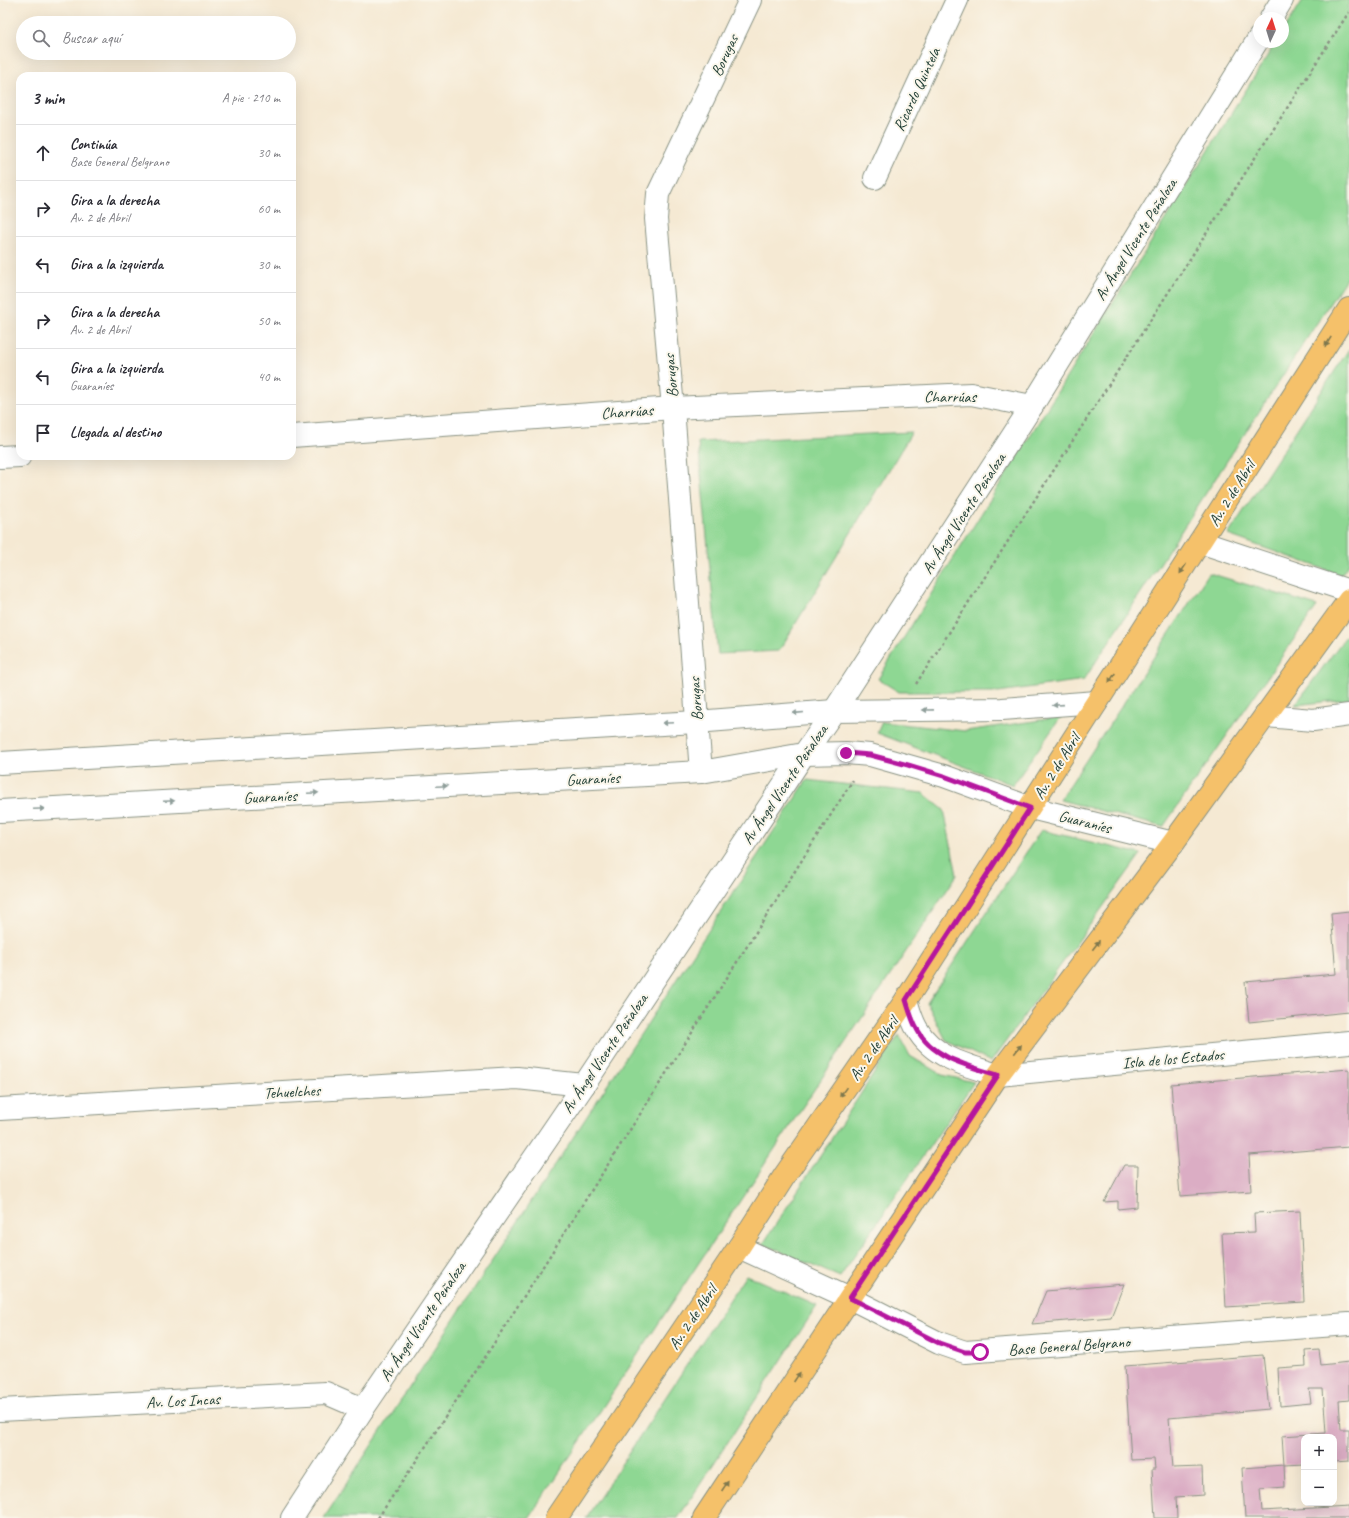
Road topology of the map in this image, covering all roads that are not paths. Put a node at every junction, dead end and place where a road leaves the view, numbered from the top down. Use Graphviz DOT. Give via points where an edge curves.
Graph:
graph roads {
  1 [pos="750,0"];
  2 [pos="957,0"];
  3 [pos="1282,0"];
  4 [pos="1275,12"];
  5 [pos="1253,48"];
  6 [pos="875,178"];
  7 [pos="1349,309"];
  8 [pos="1032,406"];
  9 [pos="673,408"];
  10 [pos="296,436"];
  11 [pos="16,456"];
  12 [pos="0,457"];
  13 [pos="1200,542"];
  14 [pos="1349,591"];
  15 [pos="1349,600"];
  16 [pos="1097,702"];
  17 [pos="834,711"];
  18 [pos="1349,715"];
  19 [pos="1265,716"];
  20 [pos="696,722"];
  21 [pos="804,754"];
  22 [pos="0,763"];
  23 [pos="701,772"];
  24 [pos="1030,808"];
  25 [pos="0,811"];
  26 [pos="1173,843"];
  27 [pos="906,1000"];
  28 [pos="1349,1042"];
  29 [pos="998,1075"];
  30 [pos="584,1085"];
  31 [pos="0,1109"];
  32 [pos="739,1247"];
  33 [pos="850,1298"];
  34 [pos="1349,1324"];
  35 [pos="363,1409"];
  36 [pos="0,1410"];
  37 [pos="292,1518"];
  38 [pos="556,1518"];
  39 [pos="704,1518"];
  1 -- 9 [label="street, Borugas" via="658,194 656,219"];
  2 -- 6 [label="street, Ricardo Quintela"];
  3 -- 4 [label="street"];
  5 -- 8 [label="street, Av Ángel Vicente Peñaloza"];
  7 -- 13 [label="main road, Av. 2 de Abril, one-way"];
  8 -- 9 [label="street, Charrúas" via="971,394"];
  8 -- 17 [label="street, Av Ángel Vicente Peñaloza"];
  9 -- 10 [label="street, Charrúas"];
  9 -- 20 [label="street, Borugas"];
  11 -- 12 [label="street"];
  13 -- 14 [label="street"];
  13 -- 16 [label="main road, Av. 2 de Abril, one-way"];
  15 -- 19 [label="main road"];
  16 -- 17 [label="street, one-way" via="1002,709"];
  16 -- 24 [label="main road, Av. 2 de Abril"];
  17 -- 20 [label="street, one-way"];
  17 -- 21 [label="street, Av Ángel Vicente Peñaloza"];
  18 -- 19 [label="street" via="1313,720"];
  19 -- 26 [label="main road"];
  20 -- 22 [label="street, one-way"];
  20 -- 23 [label="street, Borugas"];
  21 -- 23 [label="street, Guaraníes"];
  21 -- 24 [label="street, Guaraníes" via="870,755 944,776"];
  21 -- 30 [label="street, Av Ángel Vicente Peñaloza"];
  25 -- 23 [label="street, Guaraníes, one-way"];
  24 -- 26 [label="street, Guaraníes"];
  24 -- 27 [label="main road, Av. 2 de Abril"];
  29 -- 26 [label="main road, one-way"];
  27 -- 29 [label="street" via="917,1029 929,1046 956,1061"];
  27 -- 32 [label="main road, Av. 2 de Abril, one-way" via="785,1175"];
  28 -- 29 [label="street, Isla de los Estados"];
  29 -- 33 [label="main road"];
  30 -- 31 [label="street, Tehuelches" via="517,1078"];
  30 -- 35 [label="street, Av Ángel Vicente Peñaloza"];
  32 -- 33 [label="street, Base General Belgrano"];
  32 -- 38 [label="main road, Av. 2 de Abril"];
  33 -- 34 [label="street, Base General Belgrano" via="939,1343 965,1352"];
  39 -- 33 [label="main road, one-way"];
  35 -- 36 [label="street, Av. Los Incas" via="326,1393"];
  35 -- 37 [label="street, Av Ángel Vicente Peñaloza"];
}
